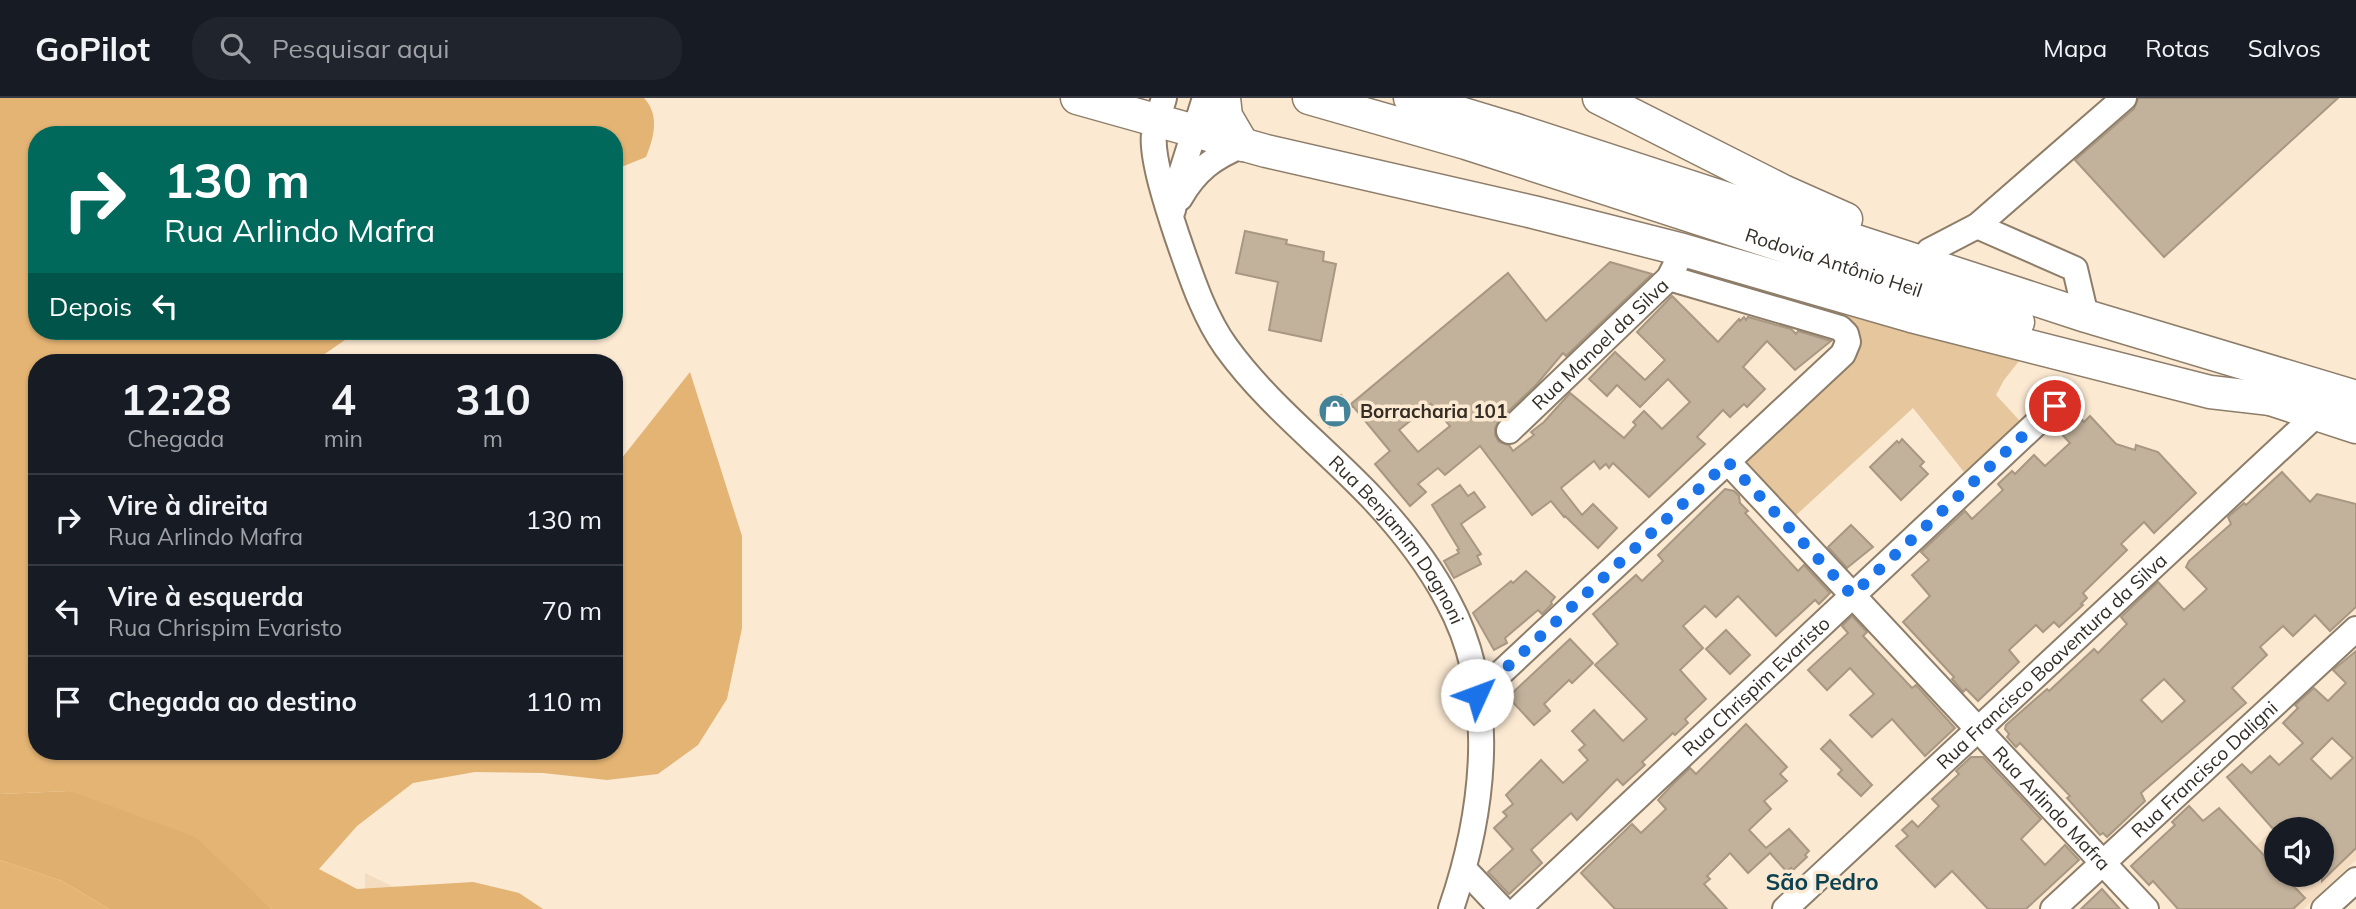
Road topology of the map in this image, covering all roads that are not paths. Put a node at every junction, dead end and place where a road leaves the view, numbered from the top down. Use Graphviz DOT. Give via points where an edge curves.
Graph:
graph roads {
  1 [pos="1077,98"];
  2 [pos="1205,98"];
  3 [pos="1224,98"];
  4 [pos="1309,98"];
  5 [pos="1410,98"];
  6 [pos="1599,98"];
  7 [pos="2124,98"];
  8 [pos="1144,107"];
  9 [pos="1194,131"];
  10 [pos="1243,145"];
  11 [pos="1172,221"];
  12 [pos="1977,226"];
  13 [pos="1929,251"];
  14 [pos="1676,264"];
  15 [pos="2049,304"];
  16 [pos="2086,316"];
  17 [pos="2356,397"];
  18 [pos="2271,399"];
  19 [pos="2055,406"];
  20 [pos="2317,414"];
  21 [pos="2356,427"];
  22 [pos="1509,431"];
  23 [pos="1728,462"];
  24 [pos="1852,595"];
  25 [pos="2356,629"];
  26 [pos="1477,695"];
  27 [pos="1978,729"];
  28 [pos="2103,863"];
  29 [pos="1465,870"];
  30 [pos="2356,880"];
  31 [pos="1451,909"];
  32 [pos="1502,909"];
  33 [pos="1518,909"];
  34 [pos="1785,909"];
  35 [pos="2053,909"];
  36 [pos="2146,909"];
  37 [pos="2324,909"];
  1 -- 8 [label="main road"];
  2 -- 9 [label="street, Rua Benjamim Dagnoni"];
  3 -- 10 [label="main road" via="1226,116"];
  4 -- 18 [label="main road, Rodovia Antônio Heil" via="1466,143 1881,279"];
  5 -- 15 [label="main road, Rodovia Antônio Heil"];
  6 -- 13 [label="main road" via="1826,211"];
  7 -- 12 [label="street"];
  8 -- 9 [label="main road"];
  8 -- 11 [label="street, Rua Benjamim Dagnoni"];
  9 -- 10 [label="main road"];
  9 -- 11 [label="street, Rua Benjamim Dagnoni"];
  10 -- 11 [label="street" via="1218,156 1197,173 1181,195"];
  10 -- 14 [label="main road" via="1533,212"];
  11 -- 26 [label="street, Rua Benjamim Dagnoni" via="1208,314 1226,347 1372,498 1427,564 1464,637"];
  12 -- 13 [label="street"];
  12 -- 16 [label="street" via="2075,269"];
  13 -- 15 [label="main road"];
  14 -- 18 [label="main road" via="1911,316 2210,393"];
  14 -- 22 [label="street, Rua Manoel da Silva"];
  14 -- 23 [label="street" via="1846,334 1843,354"];
  15 -- 16 [label="main road, Rodovia Antônio Heil"];
  16 -- 17 [label="main road, Rodovia Antônio Heil"];
  18 -- 20 [label="main road, Rodovia Antônio Heil"];
  19 -- 24 [label="street, Rua Chrispim Evaristo"];
  20 -- 21 [label="main road, Rodovia Antônio Heil"];
  20 -- 27 [label="street, Rua Francisco Boaventura da Silva"];
  23 -- 24 [label="street, Rua Arlindo Mafra"];
  23 -- 26 [label="street"];
  24 -- 27 [label="street, Rua Arlindo Mafra"];
  24 -- 33 [label="street, Rua Chrispim Evaristo"];
  25 -- 28 [label="street, Rua Francisco Daligni"];
  26 -- 29 [label="street, Rua Benjamim Dagnoni" via="1481,763"];
  27 -- 28 [label="street, Rua Arlindo Mafra"];
  27 -- 34 [label="street, Rua Francisco Boaventura da Silva"];
  28 -- 35 [label="street, Rua Francisco Daligni"];
  28 -- 36 [label="street, Rua Arlindo Mafra"];
  29 -- 31 [label="street, Rua Benjamim Dagnoni"];
  29 -- 32 [label="street"];
  30 -- 37 [label="street"];
}
